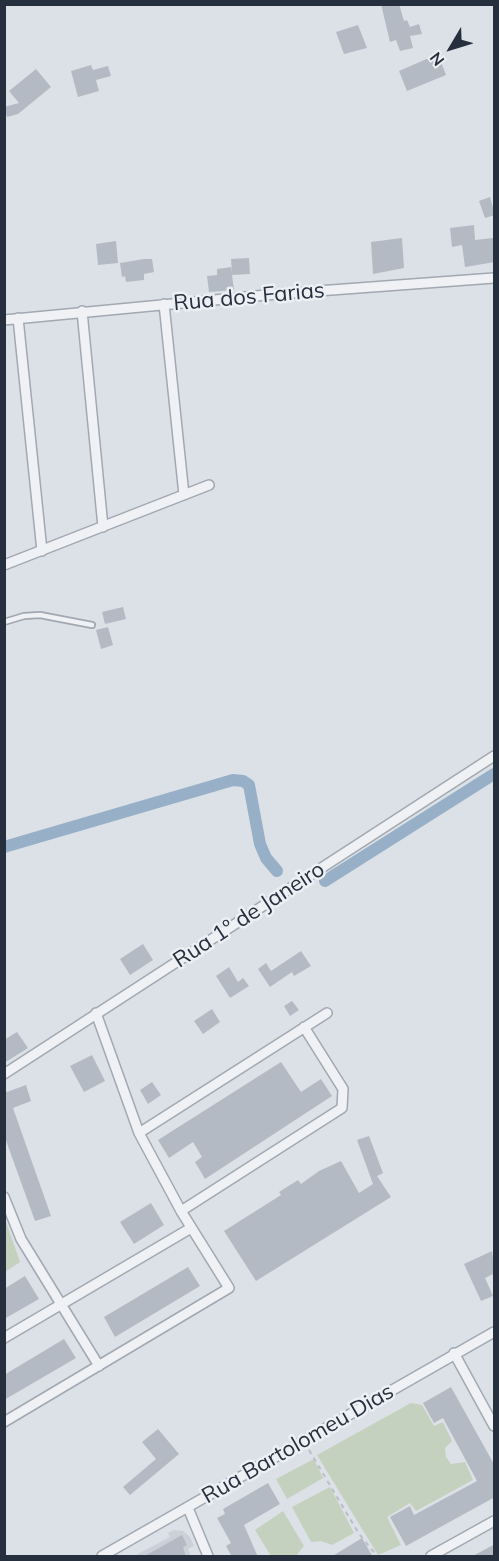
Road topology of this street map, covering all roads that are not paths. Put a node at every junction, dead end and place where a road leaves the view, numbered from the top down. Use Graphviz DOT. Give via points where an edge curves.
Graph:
graph roads {
  1 [pos="495,278"];
  2 [pos="164,304"];
  3 [pos="82,311"];
  4 [pos="18,318"];
  5 [pos="4,320"];
  6 [pos="209,485"];
  7 [pos="184,495"];
  8 [pos="103,527"];
  9 [pos="42,551"];
  10 [pos="4,565"];
  11 [pos="4,622"];
  12 [pos="92,625"];
  13 [pos="495,756"];
  14 [pos="327,1012"];
  15 [pos="96,1013"];
  16 [pos="304,1027"];
  17 [pos="4,1074"];
  18 [pos="139,1133"];
  19 [pos="4,1197"];
  20 [pos="181,1211"];
  21 [pos="191,1228"];
  22 [pos="60,1305"];
  23 [pos="495,1332"];
  24 [pos="4,1338"];
  25 [pos="454,1353"];
  26 [pos="99,1366"];
  27 [pos="4,1422"];
  28 [pos="495,1426"];
  29 [pos="188,1508"];
  30 [pos="495,1521"];
  31 [pos="102,1557"];
  32 [pos="208,1557"];
  33 [pos="432,1557"];
  1 -- 2 [label="street, Rua dos Farias"];
  2 -- 3 [label="street, Rua dos Farias"];
  2 -- 7 [label="street"];
  3 -- 4 [label="street, Rua dos Farias"];
  3 -- 8 [label="street"];
  4 -- 5 [label="street, Rua dos Farias"];
  4 -- 9 [label="street"];
  6 -- 7 [label="street"];
  7 -- 8 [label="street"];
  8 -- 9 [label="street"];
  9 -- 10 [label="street"];
  11 -- 12 [label="lane" via="40,615"];
  13 -- 15 [label="street, Rua 1º de Janeiro"];
  14 -- 16 [label="street"];
  15 -- 17 [label="street, Rua 1º de Janeiro"];
  15 -- 18 [label="street"];
  16 -- 18 [label="street"];
  16 -- 20 [label="street" via="341,1083 345,1095 342,1108"];
  18 -- 20 [label="street"];
  19 -- 22 [label="street" via="21,1239"];
  20 -- 21 [label="street"];
  21 -- 22 [label="street"];
  21 -- 26 [label="street" via="229,1288"];
  22 -- 24 [label="street"];
  22 -- 26 [label="street"];
  23 -- 25 [label="street, Rua Bartolomeu Dias"];
  25 -- 28 [label="street"];
  25 -- 29 [label="street, Rua Bartolomeu Dias"];
  26 -- 27 [label="street"];
  29 -- 31 [label="street, Rua Bartolomeu Dias"];
  29 -- 32 [label="street"];
  30 -- 33 [label="street"];
}
